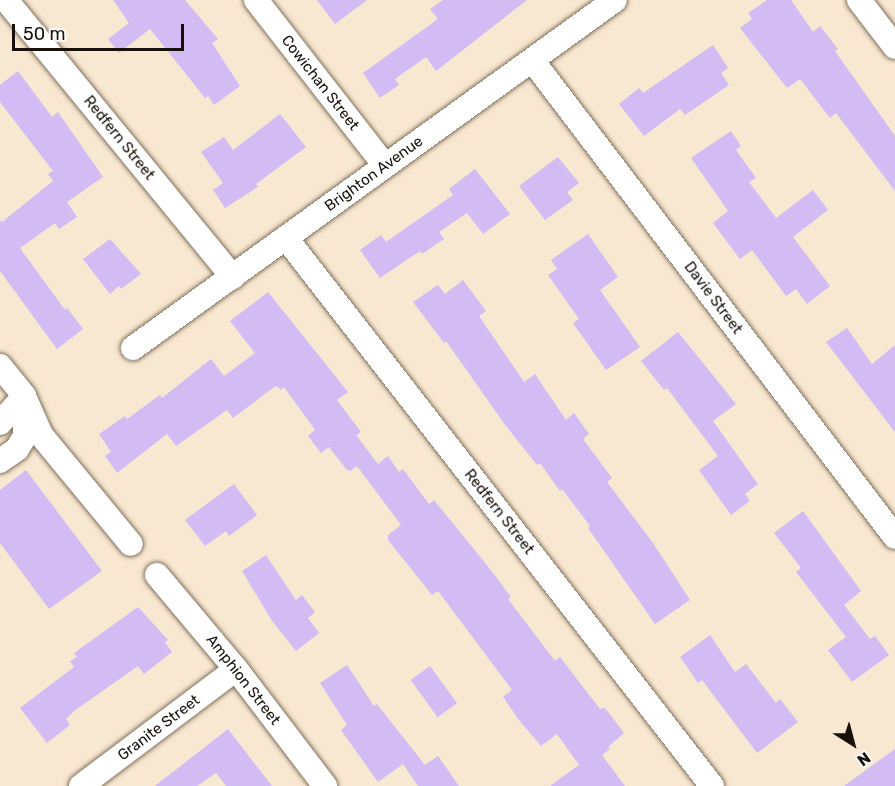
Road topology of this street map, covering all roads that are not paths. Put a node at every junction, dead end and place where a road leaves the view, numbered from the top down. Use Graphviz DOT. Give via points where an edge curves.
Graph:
graph roads {
  1 [pos="6,0"];
  2 [pos="256,0"];
  3 [pos="615,0"];
  4 [pos="859,0"];
  5 [pos="895,46"];
  6 [pos="532,60"];
  7 [pos="385,166"];
  8 [pos="286,238"];
  9 [pos="232,277"];
  10 [pos="134,348"];
  11 [pos="0,366"];
  12 [pos="24,396"];
  13 [pos="0,423"];
  14 [pos="0,461"];
  15 [pos="895,537"];
  16 [pos="131,544"];
  17 [pos="158,575"];
  18 [pos="236,669"];
  19 [pos="81,786"];
  20 [pos="326,786"];
  21 [pos="712,786"];
  1 -- 9 [label="street, Redfern Street"];
  2 -- 7 [label="street, Cowichan Street"];
  3 -- 6 [label="street, Brighton Avenue"];
  4 -- 5 [label="street"];
  6 -- 7 [label="street, Brighton Avenue"];
  6 -- 15 [label="street, Davie Street"];
  7 -- 8 [label="street, Brighton Avenue"];
  8 -- 9 [label="street, Brighton Avenue"];
  8 -- 21 [label="street, Redfern Street"];
  9 -- 10 [label="street, Brighton Avenue"];
  11 -- 12 [label="street"];
  12 -- 13 [label="street"];
  12 -- 14 [label="street" via="26,436 17,449"];
  12 -- 16 [label="street" via="41,435"];
  17 -- 18 [label="street, Amphion Street"];
  18 -- 19 [label="street, Granite Street"];
  18 -- 20 [label="street, Amphion Street"];
}
